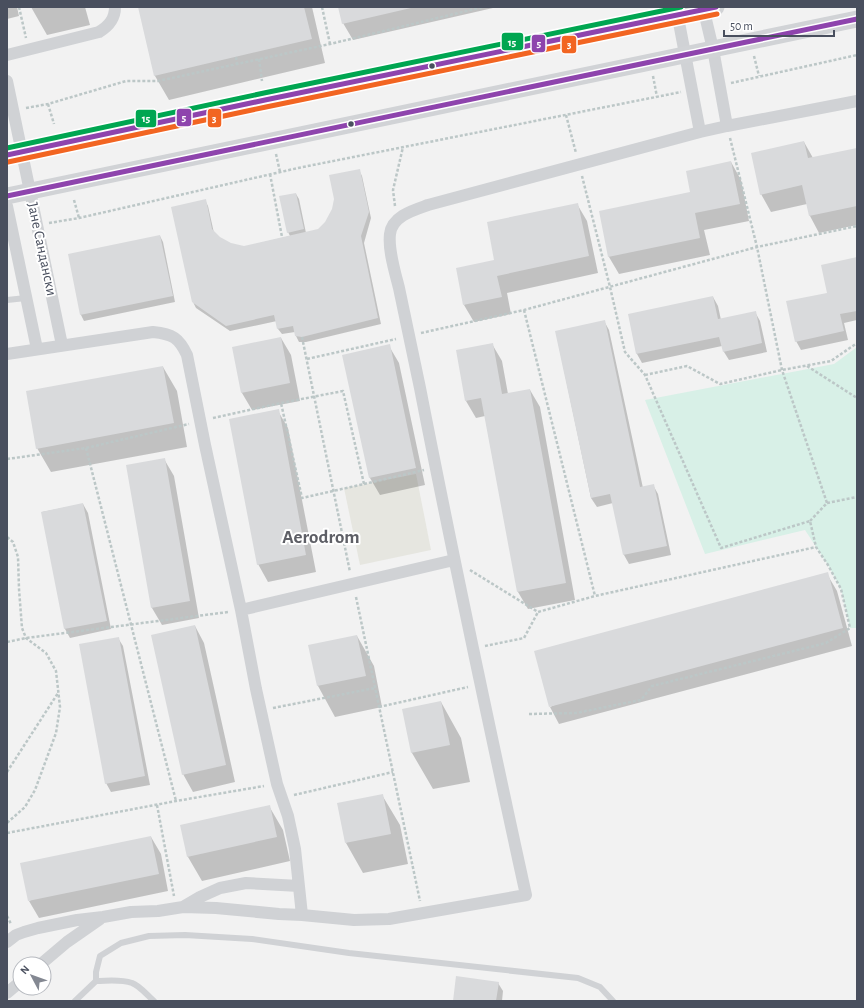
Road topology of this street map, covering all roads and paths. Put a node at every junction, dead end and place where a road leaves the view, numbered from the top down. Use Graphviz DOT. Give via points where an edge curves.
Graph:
graph roads {
  1 [pos="19,7"];
  2 [pos="115,7"];
  3 [pos="322,7"];
  4 [pos="483,7"];
  5 [pos="708,8"];
  6 [pos="677,11"];
  7 [pos="857,19"];
  8 [pos="750,41"];
  9 [pos="330,44"];
  10 [pos="713,49"];
  11 [pos="28,50"];
  12 [pos="7,55"];
  13 [pos="685,55"];
  14 [pos="857,55"];
  15 [pos="236,57"];
  16 [pos="259,59"];
  17 [pos="650,62"];
  18 [pos="237,64"];
  19 [pos="759,76"];
  20 [pos="262,81"];
  21 [pos="7,82"];
  22 [pos="720,85"];
  23 [pos="692,90"];
  24 [pos="657,97"];
  25 [pos="857,101"];
  26 [pos="48,104"];
  27 [pos="22,109"];
  28 [pos="566,115"];
  29 [pos="54,124"];
  30 [pos="727,126"];
  31 [pos="700,132"];
  32 [pos="403,147"];
  33 [pos="14,153"];
  34 [pos="276,154"];
  35 [pos="579,164"];
  36 [pos="280,172"];
  37 [pos="270,174"];
  38 [pos="30,191"];
  39 [pos="7,196"];
  40 [pos="74,200"];
  41 [pos="7,206"];
  42 [pos="79,218"];
  43 [pos="397,220"];
  44 [pos="47,224"];
  45 [pos="857,226"];
  46 [pos="282,237"];
  47 [pos="757,247"];
  48 [pos="610,287"];
  49 [pos="26,298"];
  50 [pos="7,300"];
  51 [pos="524,310"];
  52 [pos="409,336"];
  53 [pos="302,337"];
  54 [pos="857,343"];
  55 [pos="62,345"];
  56 [pos="37,349"];
  57 [pos="7,354"];
  58 [pos="307,359"];
  59 [pos="806,366"];
  60 [pos="782,370"];
  61 [pos="645,376"];
  62 [pos="314,397"];
  63 [pos="857,398"];
  64 [pos="281,403"];
  65 [pos="201,421"];
  66 [pos="86,448"];
  67 [pos="7,459"];
  68 [pos="435,467"];
  69 [pos="364,484"];
  70 [pos="334,491"];
  71 [pos="857,497"];
  72 [pos="827,503"];
  73 [pos="810,521"];
  74 [pos="7,536"];
  75 [pos="816,547"];
  76 [pos="454,560"];
  77 [pos="353,584"];
  78 [pos="595,596"];
  79 [pos="241,610"];
  80 [pos="538,612"];
  81 [pos="131,624"];
  82 [pos="26,638"];
  83 [pos="7,642"];
  84 [pos="473,649"];
  85 [pos="481,685"];
  86 [pos="375,688"];
  87 [pos="58,692"];
  88 [pos="379,707"];
  89 [pos="260,710"];
  90 [pos="529,714"];
  91 [pos="7,772"];
  92 [pos="393,772"];
  93 [pos="277,784"];
  94 [pos="282,798"];
  95 [pos="176,801"];
  96 [pos="157,805"];
  97 [pos="7,823"];
  98 [pos="7,833"];
  99 [pos="299,886"];
  100 [pos="180,908"];
  101 [pos="422,913"];
  102 [pos="302,915"];
  103 [pos="103,917"];
  104 [pos="7,942"];
  105 [pos="50,956"];
  106 [pos="96,981"];
  107 [pos="75,1001"];
  108 [pos="154,1001"];
  109 [pos="613,1001"];
  1 -- 11 [label="path"];
  2 -- 11 [label="street" via="111,22 99,32"];
  3 -- 9 [label="path"];
  4 -- 9 [label="path"];
  5 -- 6 [label="street"];
  5 -- 10 [label="street"];
  6 -- 13 [label="street"];
  6 -- 33 [label="street"];
  7 -- 8 [label="street"];
  8 -- 10 [label="street"];
  8 -- 19 [label="path"];
  9 -- 16 [label="path"];
  10 -- 13 [label="street"];
  10 -- 22 [label="street"];
  11 -- 12 [label="street"];
  13 -- 17 [label="street"];
  13 -- 23 [label="street"];
  14 -- 19 [label="path"];
  15 -- 18 [label="path"];
  16 -- 18 [label="path"];
  16 -- 20 [label="path"];
  17 -- 24 [label="path"];
  17 -- 38 [label="street"];
  18 -- 26 [label="path" via="158,81 126,82"];
  19 -- 22 [label="path"];
  21 -- 33 [label="street, Јане Сандански"];
  22 -- 30 [label="street"];
  23 -- 24 [label="path"];
  23 -- 31 [label="street"];
  24 -- 28 [label="path"];
  25 -- 30 [label="street"];
  26 -- 27 [label="path"];
  26 -- 29 [label="path"];
  28 -- 32 [label="path"];
  28 -- 35 [label="path"];
  30 -- 31 [label="street"];
  30 -- 47 [label="path"];
  31 -- 35 [label="street"];
  32 -- 36 [label="path"];
  32 -- 43 [label="path" via="393,190"];
  33 -- 38 [label="street, Јане Сандански"];
  34 -- 36 [label="path"];
  35 -- 43 [label="street" via="428,205"];
  35 -- 48 [label="path"];
  36 -- 37 [label="path"];
  37 -- 42 [label="path"];
  37 -- 46 [label="path"];
  38 -- 39 [label="street"];
  38 -- 55 [label="street, Јане Сандански"];
  40 -- 42 [label="path"];
  41 -- 49 [label="street, Јане Сандански"];
  42 -- 44 [label="path"];
  43 -- 52 [label="street" via="391,229 390,246"];
  45 -- 47 [label="path"];
  47 -- 48 [label="path"];
  47 -- 60 [label="path"];
  48 -- 51 [label="path"];
  48 -- 61 [label="path" via="625,352"];
  49 -- 50 [label="lane"];
  49 -- 56 [label="street, Јане Сандански"];
  51 -- 52 [label="path"];
  51 -- 78 [label="path"];
  52 -- 58 [label="path"];
  52 -- 68 [label="street"];
  53 -- 58 [label="path"];
  54 -- 59 [label="path" via="831,362"];
  55 -- 56 [label="street"];
  55 -- 65 [label="street" via="153,332 174,338 181,343 187,355"];
  56 -- 57 [label="street"];
  58 -- 62 [label="path"];
  59 -- 60 [label="path"];
  59 -- 63 [label="path"];
  60 -- 61 [label="path" via="720,384 687,366"];
  60 -- 72 [label="path"];
  61 -- 73 [label="path" via="721,548"];
  62 -- 64 [label="path"];
  62 -- 69 [label="path" via="343,391"];
  62 -- 70 [label="path"];
  64 -- 65 [label="path"];
  64 -- 70 [label="path" via="302,498"];
  65 -- 66 [label="path"];
  65 -- 79 [label="street"];
  66 -- 67 [label="path"];
  66 -- 81 [label="path"];
  68 -- 69 [label="path"];
  68 -- 76 [label="street"];
  69 -- 70 [label="path"];
  70 -- 77 [label="path"];
  71 -- 72 [label="path"];
  72 -- 73 [label="path"];
  73 -- 75 [label="path"];
  74 -- 82 [label="path" via="13,542 18,557 22,628"];
  75 -- 78 [label="path"];
  75 -- 90 [label="path" via="841,589 850,628 826,644 652,686 641,700 576,713"];
  76 -- 77 [label="street"];
  76 -- 80 [label="path"];
  76 -- 84 [label="street"];
  77 -- 79 [label="street"];
  77 -- 86 [label="path"];
  78 -- 80 [label="path"];
  79 -- 81 [label="path"];
  79 -- 89 [label="street"];
  80 -- 84 [label="path" via="524,638"];
  81 -- 82 [label="path"];
  81 -- 95 [label="path"];
  82 -- 83 [label="path"];
  82 -- 87 [label="path" via="46,653 56,671"];
  84 -- 85 [label="street"];
  85 -- 88 [label="path"];
  85 -- 101 [label="street" via="526,895"];
  86 -- 88 [label="path"];
  86 -- 89 [label="path"];
  87 -- 91 [label="path"];
  87 -- 97 [label="path" via="60,707 56,733 41,776 25,807"];
  88 -- 92 [label="path"];
  89 -- 93 [label="street"];
  92 -- 94 [label="path"];
  92 -- 101 [label="path"];
  93 -- 94 [label="street"];
  93 -- 95 [label="path"];
  94 -- 99 [label="street" via="295,849"];
  95 -- 96 [label="path"];
  96 -- 98 [label="path"];
  96 -- 100 [label="path"];
  99 -- 100 [label="street" via="246,883 220,888"];
  99 -- 102 [label="street"];
  100 -- 102 [label="street" via="216,908"];
  100 -- 103 [label="street"];
  101 -- 102 [label="street" via="389,919 354,920"];
  103 -- 104 [label="street" via="24,932"];
  103 -- 105 [label="street"];
  106 -- 107 [label="lane"];
  106 -- 108 [label="lane" via="118,980 133,983"];
  106 -- 109 [label="lane" via="100,956 121,943 149,936 185,935 252,939 349,953 578,978 600,987"];
}
